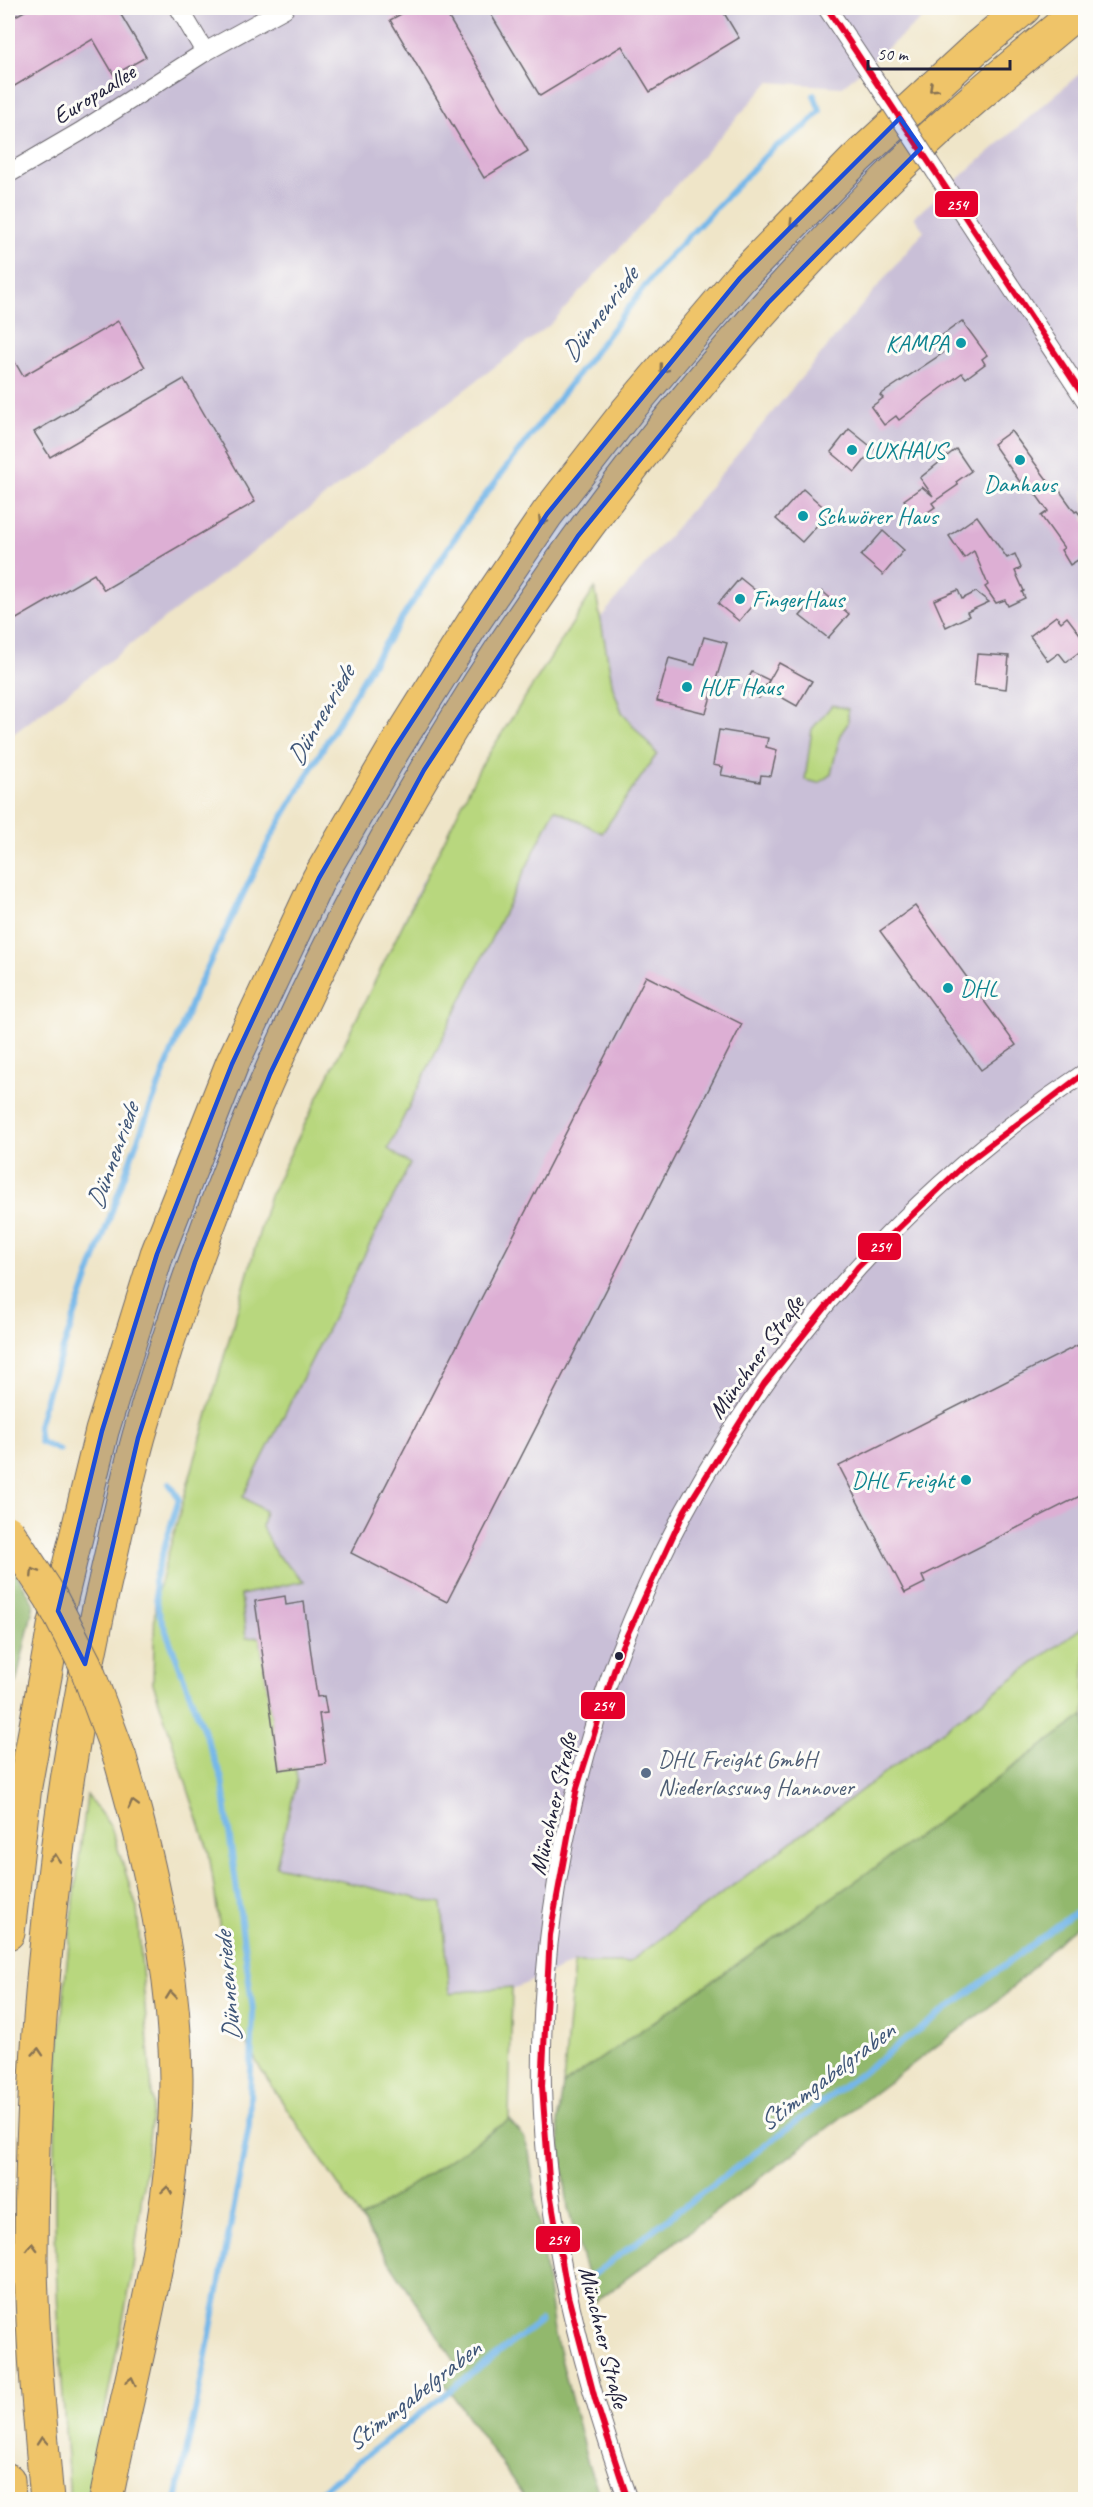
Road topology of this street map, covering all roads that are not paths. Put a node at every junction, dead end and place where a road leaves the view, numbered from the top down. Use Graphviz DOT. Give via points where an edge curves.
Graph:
graph roads {
  1 [pos="179,8"];
  2 [pos="285,8"];
  3 [pos="827,8"];
  4 [pos="1024,8"];
  5 [pos="1082,8"];
  6 [pos="205,52"];
  7 [pos="8,174"];
  8 [pos="1086,401"];
  9 [pos="1086,1072"];
  10 [pos="8,1532"];
  11 [pos="8,1933"];
  12 [pos="8,2480"];
  13 [pos="9,2499"];
  14 [pos="47,2499"];
  15 [pos="106,2499"];
  16 [pos="628,2499"];
  1 -- 6 [label="street"];
  2 -- 6 [label="street, Europaallee"];
  3 -- 8 [label="street, bridge"];
  4 -- 11 [label="highway, one-way" via="856,159 740,278 628,410 547,514 473,623 319,878 232,1064 165,1233 102,1431 54,1627 25,1786"];
  14 -- 5 [label="highway, one-way" via="31,2267 33,2117 43,1966 63,1790 96,1615 138,1438 195,1262 231,1168 312,982 424,770 578,536 660,430 777,295 883,183 999,76"];
  6 -- 7 [label="street, Europaallee"];
  9 -- 16 [label="street, Münchner Straße" via="949,1175 872,1251 800,1335 736,1423 679,1519 610,1677 571,1815 558,1883 543,2025 542,2089 554,2216 568,2298 603,2430"];
  15 -- 10 [label="highway, one-way, bridge" via="156,2274 172,2155 176,2079 170,1983 142,1836 120,1758 85,1664 51,1598"];
  12 -- 13 [label="highway"];
}
